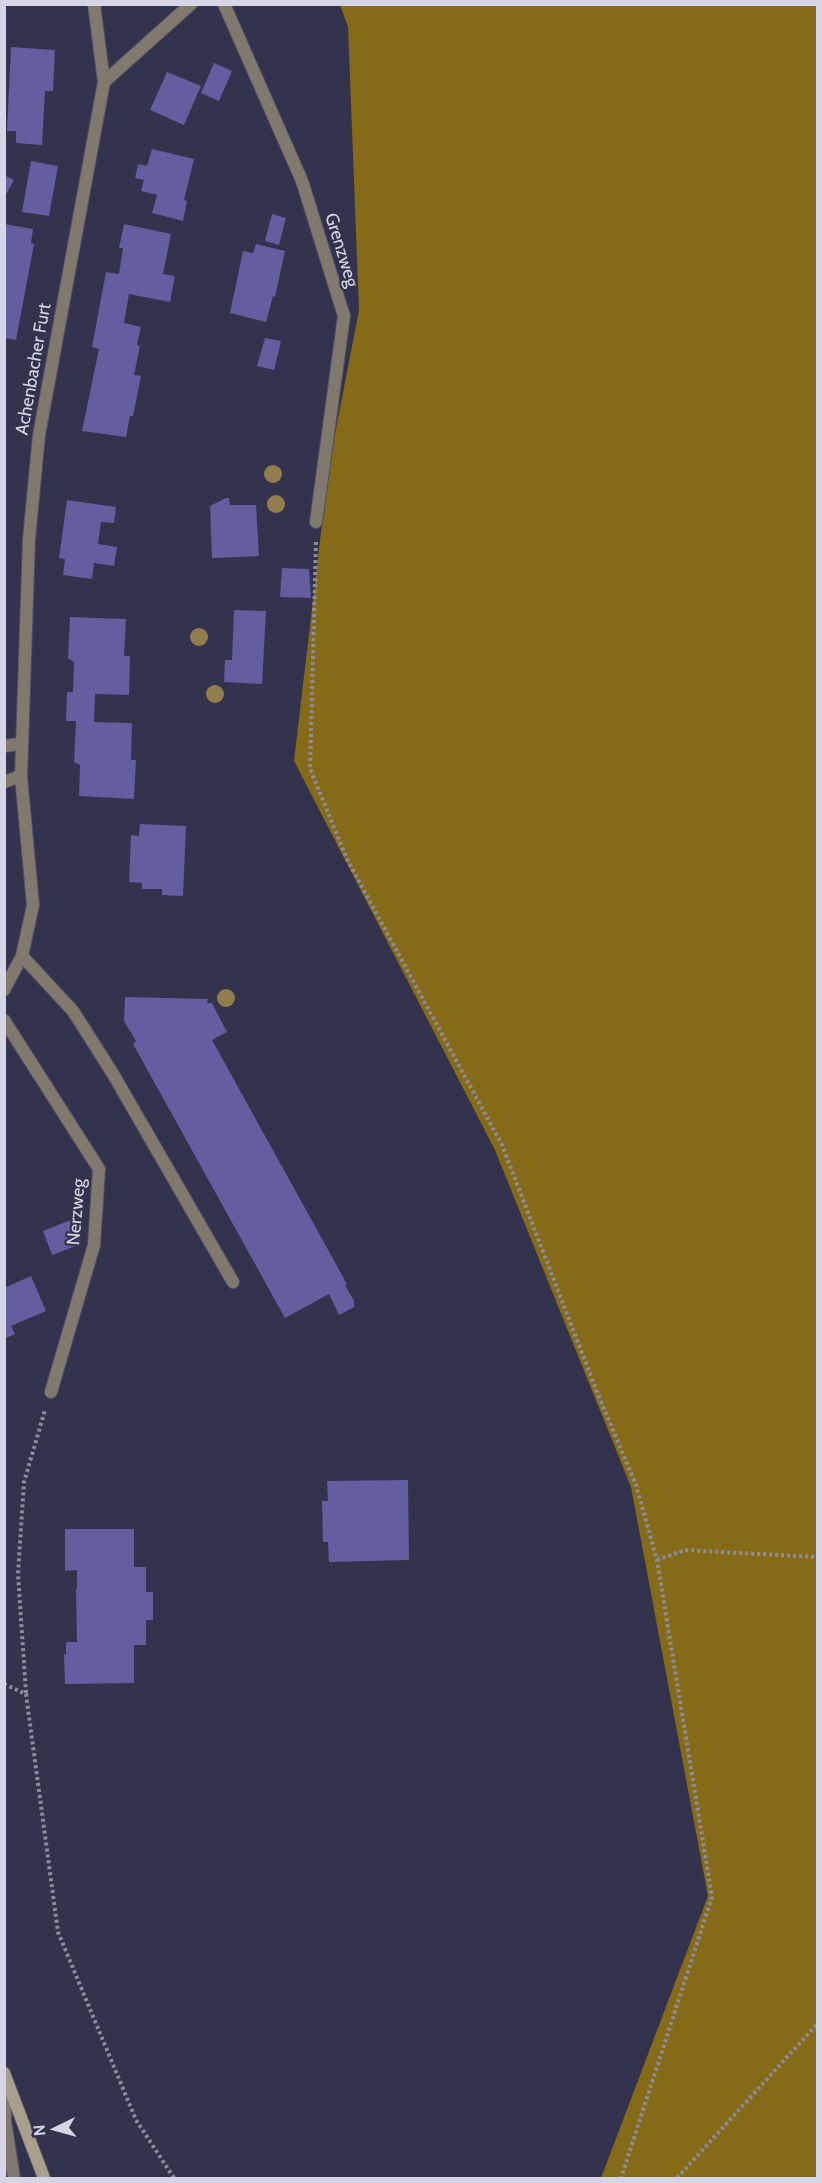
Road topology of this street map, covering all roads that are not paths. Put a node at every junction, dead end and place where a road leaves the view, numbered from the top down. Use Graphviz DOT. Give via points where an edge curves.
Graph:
graph roads {
  1 [pos="94,4"];
  2 [pos="191,4"];
  3 [pos="224,4"];
  4 [pos="104,82"];
  5 [pos="316,522"];
  6 [pos="20,744"];
  7 [pos="4,746"];
  8 [pos="21,776"];
  9 [pos="4,782"];
  10 [pos="22,956"];
  11 [pos="4,990"];
  12 [pos="4,1020"];
  13 [pos="233,1282"];
  14 [pos="51,1392"];
  15 [pos="5,2074"];
  16 [pos="14,2178"];
  17 [pos="44,2178"];
  1 -- 4 [label="street, Achenbacher Furt"];
  2 -- 4 [label="street"];
  3 -- 5 [label="street, Grenzweg" via="302,181 344,316"];
  4 -- 6 [label="street, Achenbacher Furt" via="39,435 28,539"];
  6 -- 7 [label="street"];
  6 -- 8 [label="street, Achenbacher Furt"];
  8 -- 9 [label="street"];
  8 -- 10 [label="street, Achenbacher Furt" via="33,905"];
  10 -- 11 [label="street, Achenbacher Furt"];
  10 -- 13 [label="street" via="73,1011"];
  12 -- 14 [label="street, Nerzweg" via="99,1169 93,1245"];
  15 -- 16 [label="street" via="5,2121"];
  15 -- 17 [label="main road"];
}
